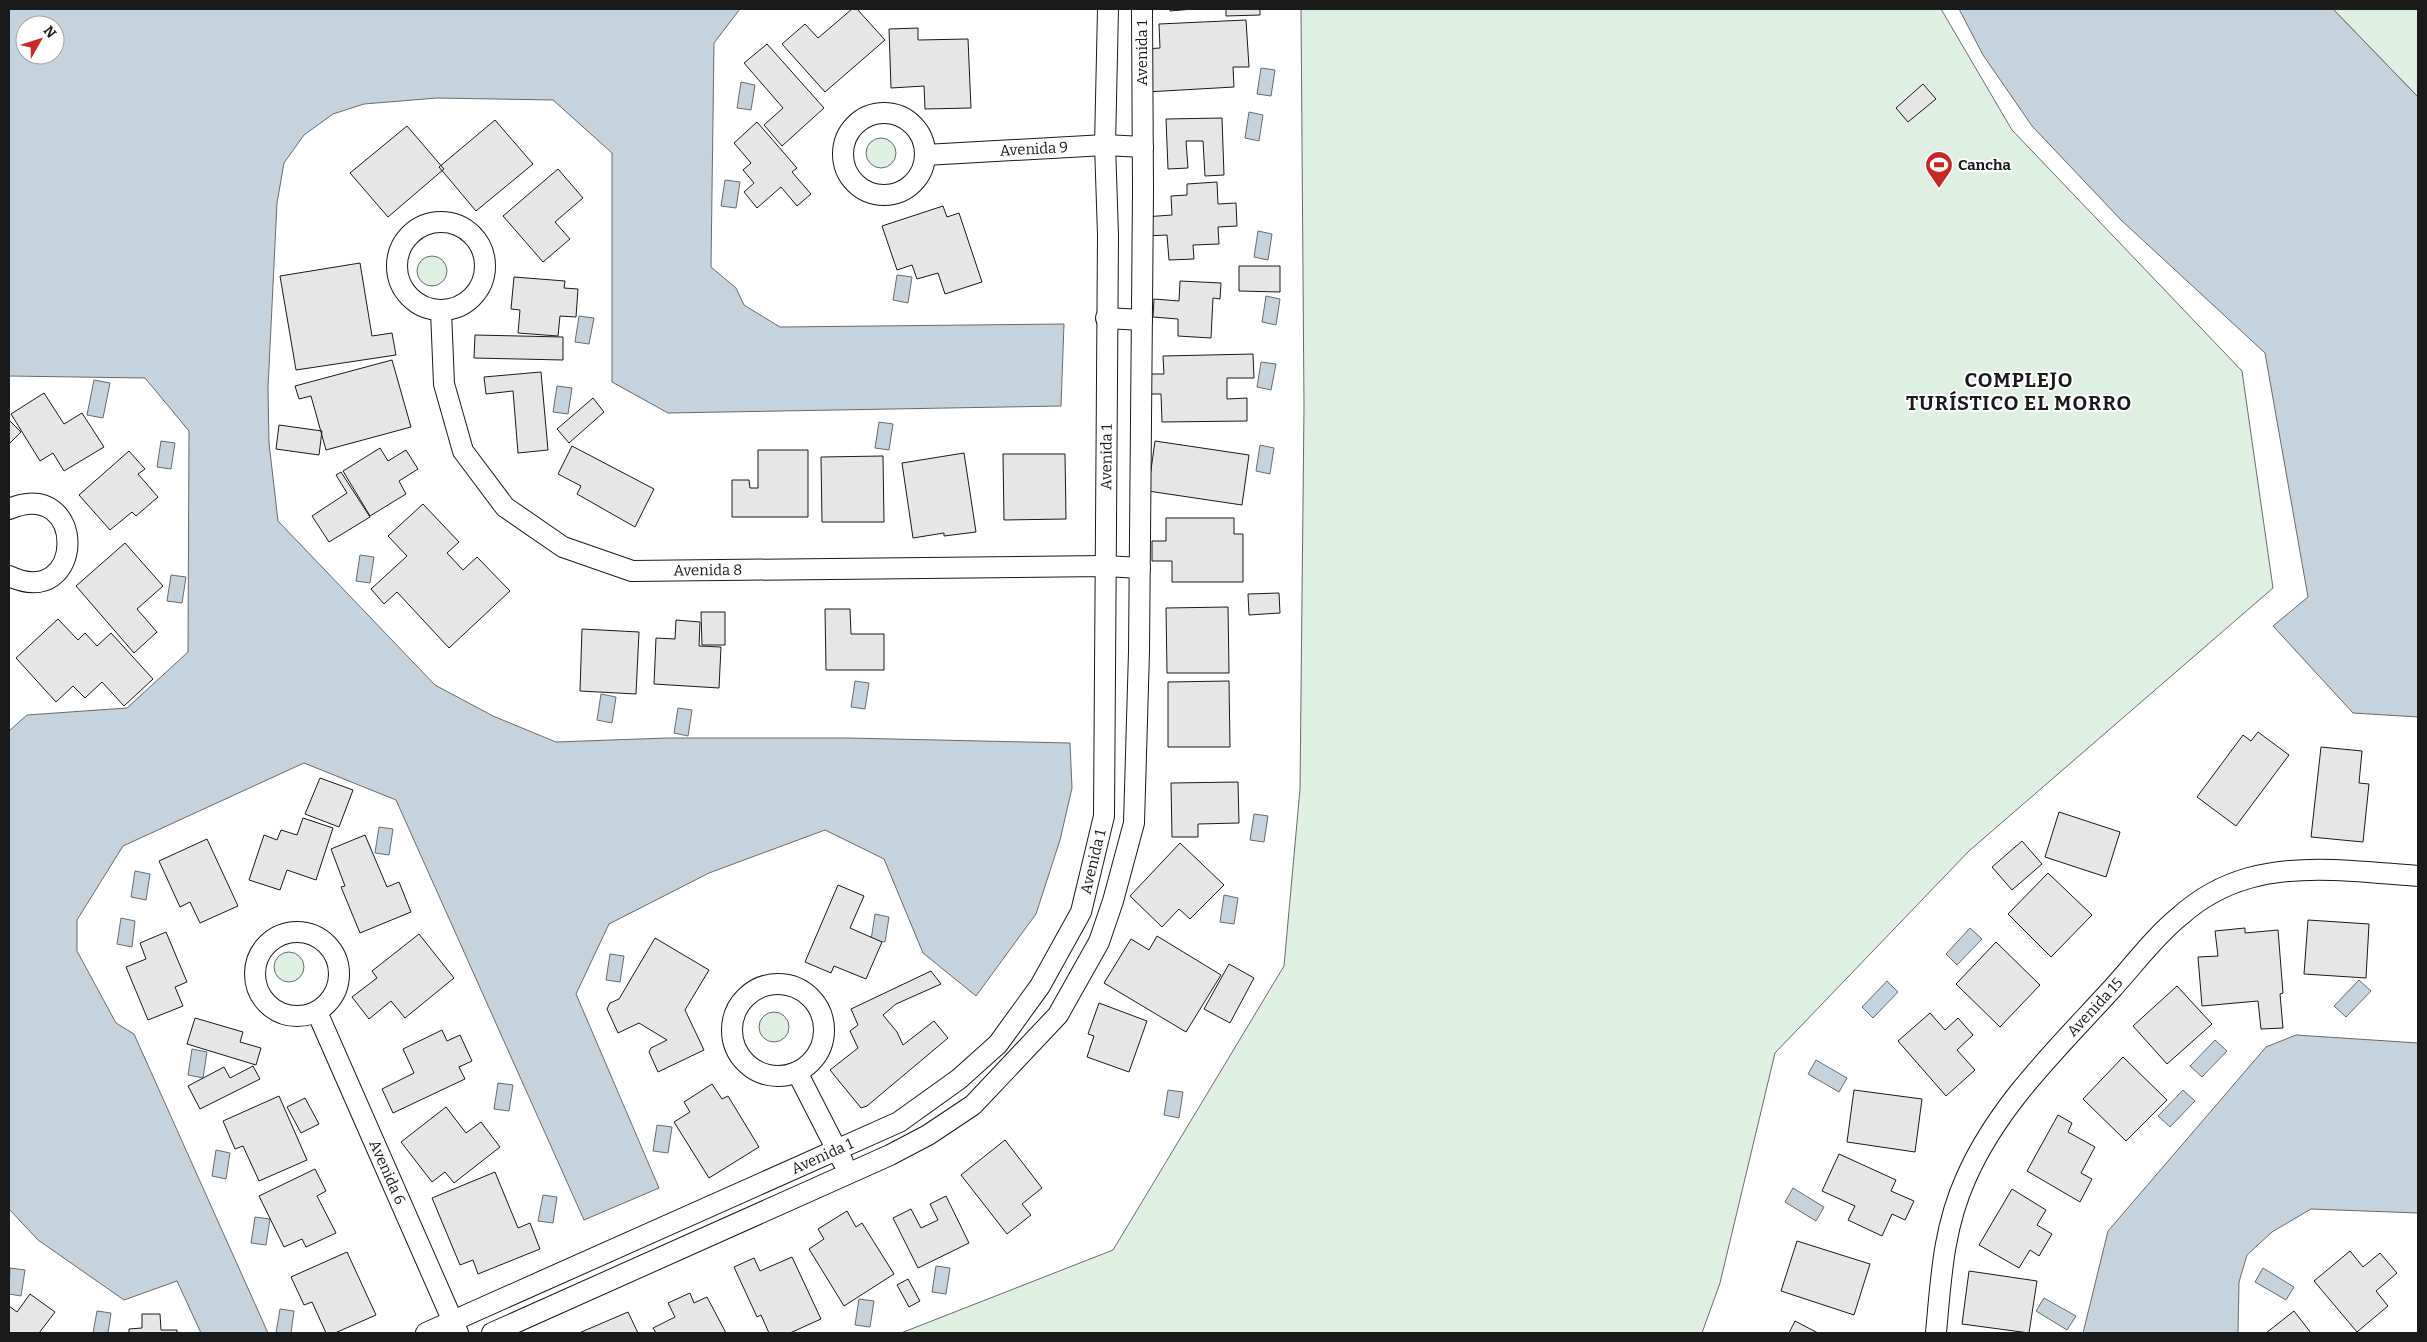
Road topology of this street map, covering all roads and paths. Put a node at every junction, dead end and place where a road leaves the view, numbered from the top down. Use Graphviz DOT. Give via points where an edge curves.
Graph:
graph roads {
  1 [pos="1108,9"];
  2 [pos="1142,9"];
  3 [pos="1105,145"];
  4 [pos="1143,147"];
  5 [pos="925,155"];
  6 [pos="440,311"];
  7 [pos="1106,318"];
  8 [pos="1142,320"];
  9 [pos="9,509"];
  10 [pos="1106,566"];
  11 [pos="1140,568"];
  12 [pos="9,576"];
  13 [pos="2418,876"];
  14 [pos="1086,889"];
  15 [pos="1114,901"];
  16 [pos="317,1012"];
  17 [pos="797,1072"];
  18 [pos="837,1150"];
  19 [pos="848,1174"];
  20 [pos="455,1327"];
  21 [pos="426,1333"];
  22 [pos="492,1333"];
  23 [pos="1936,1333"];
  1 -- 3 [label="street, Avenida 1"];
  2 -- 4 [label="street, Avenida 1"];
  3 -- 4 [label="street, Avenida 9"];
  3 -- 5 [label="street, Avenida 9"];
  3 -- 7 [label="street, Avenida 1"];
  4 -- 8 [label="street, Avenida 1"];
  5 -- 5 [label="street" via="919,132 912,123 890,113 878,113 857,122 844,142 842,153 843,165 856,185 877,196 889,196 911,186 923,167"];
  6 -- 6 [label="street" via="464,304 474,296 481,286 485,268 482,249 475,238 455,224 442,222 418,229 409,236 398,259 401,284 408,294 428,309"];
  6 -- 10 [label="street, Avenida 8" via="444,384 464,451 505,507 563,547 632,571"];
  7 -- 8 [label="street"];
  7 -- 10 [label="street, Avenida 1"];
  8 -- 11 [label="street, Avenida 1"];
  9 -- 12 [label="street" via="21,504 48,508 67,529 69,544 60,570 48,578 20,582"];
  10 -- 11 [label="street, Avenida 8"];
  10 -- 14 [label="street, Avenida 1" via="1104,816"];
  11 -- 15 [label="street, Avenida 1" via="1134,823"];
  13 -- 23 [label="street, Avenida 15" via="2312,870 2249,878 2213,892 2179,916 2018,1090 1990,1135 1966,1178 1948,1226"];
  14 -- 15 [label="street"];
  14 -- 18 [label="street, Avenida 1" via="1081,912 1064,947 998,1044 959,1079 899,1122"];
  15 -- 19 [label="street, Avenida 1" via="1099,942 1058,1015 992,1086 973,1105 928,1136"];
  16 -- 16 [label="street" via="334,995 338,984 339,972 330,949 312,935 288,933 277,937 267,944 256,965 257,989 263,1000 282,1014 300,1016"];
  16 -- 20 [label="street, Avenida 6"];
  17 -- 17 [label="street" via="816,1057 821,1046 824,1035 820,1011 809,996 794,987 782,984 759,988 740,1003 734,1014 732,1025 736,1049 742,1059 762,1074 786,1076"];
  17 -- 18 [label="street"];
  18 -- 19 [label="street"];
  18 -- 20 [label="street, Avenida 1"];
  19 -- 22 [label="street, Avenida 1"];
  20 -- 21 [label="street, Avenida 1"];
}
